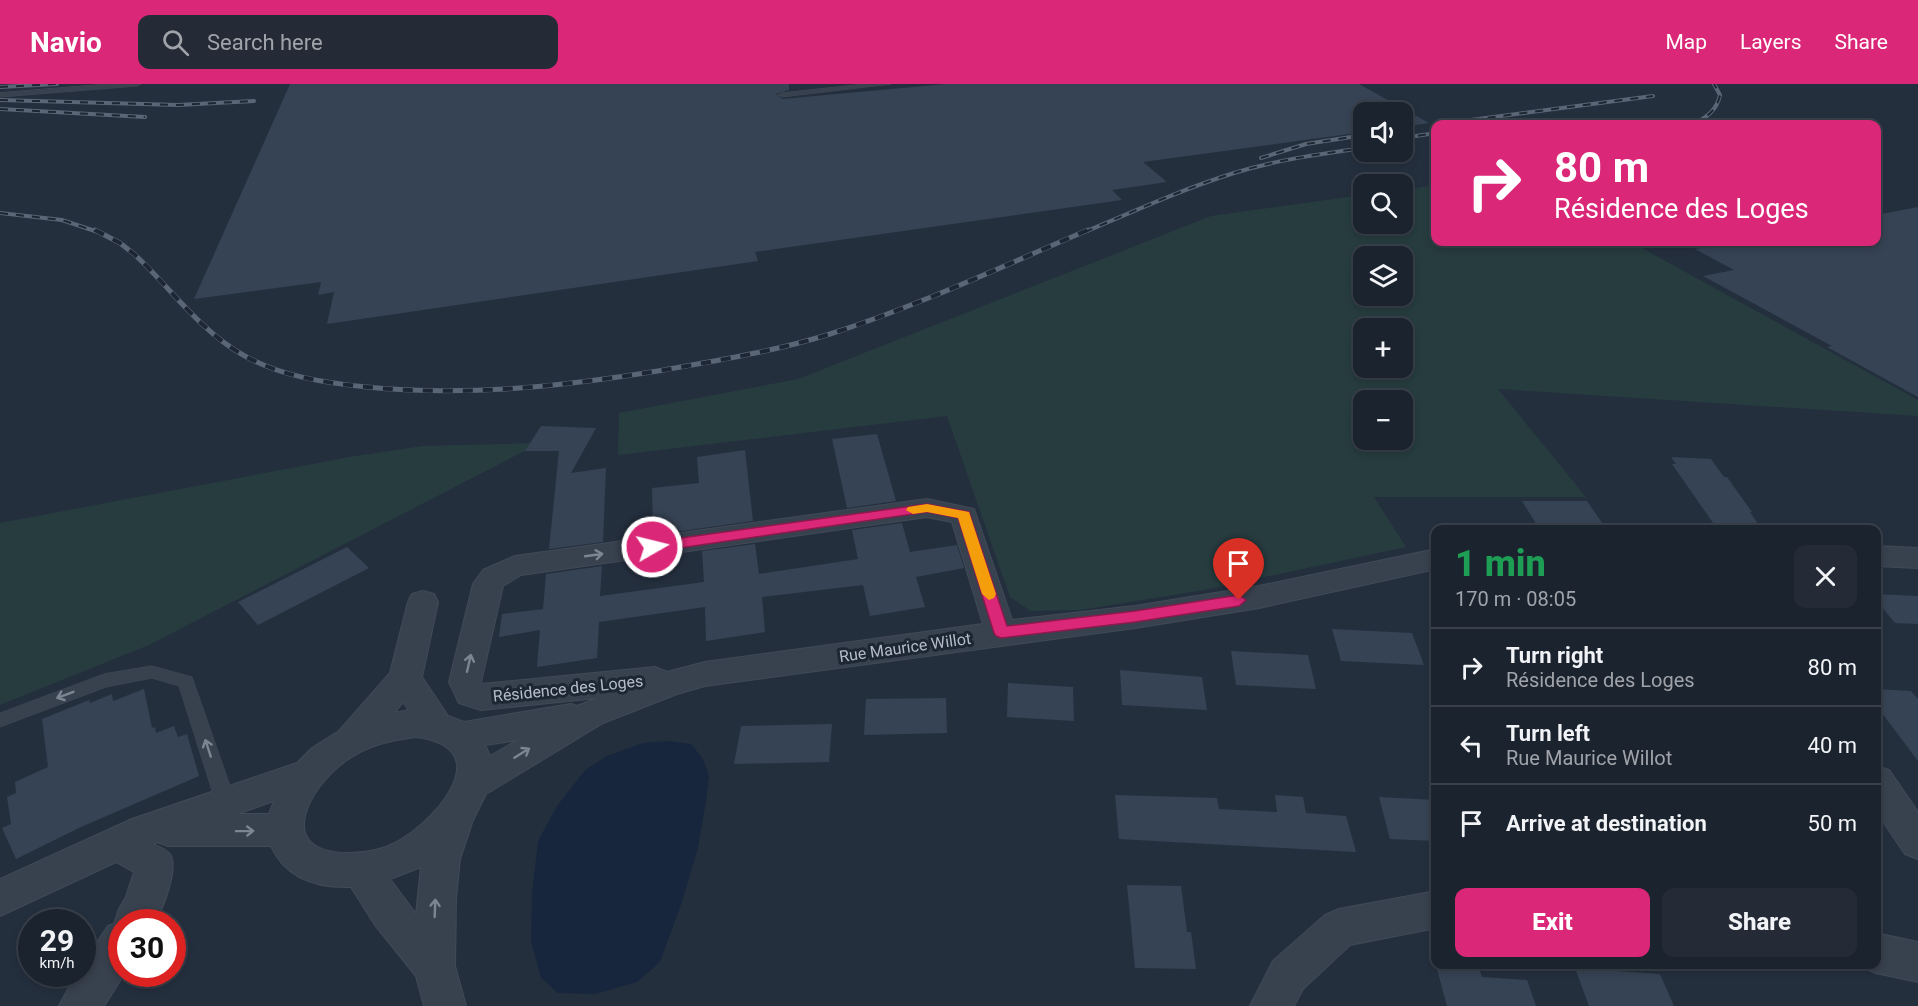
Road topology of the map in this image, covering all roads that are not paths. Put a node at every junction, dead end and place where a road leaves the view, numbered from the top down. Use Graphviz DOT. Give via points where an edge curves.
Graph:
graph roads {
  1 [pos="137,84"];
  2 [pos="887,84"];
  3 [pos="0,95"];
  4 [pos="782,95"];
  5 [pos="1881,556"];
  6 [pos="1918,558"];
  7 [pos="1431,560"];
  8 [pos="423,602"];
  9 [pos="1001,633"];
  10 [pos="705,674"];
  11 [pos="405,678"];
  12 [pos="591,714"];
  13 [pos="0,720"];
  14 [pos="448,731"];
  15 [pos="347,742"];
  16 [pos="308,774"];
  17 [pos="1881,788"];
  18 [pos="465,799"];
  19 [pos="226,803"];
  20 [pos="285,830"];
  21 [pos="132,837"];
  22 [pos="1918,842"];
  23 [pos="362,870"];
  24 [pos="0,898"];
  25 [pos="141,909"];
  26 [pos="1431,910"];
  27 [pos="1881,954"];
  28 [pos="108,962"];
  29 [pos="1918,962"];
  30 [pos="434,966"];
  31 [pos="80,1006"];
  32 [pos="445,1006"];
  33 [pos="1271,1006"];
  1 -- 3 [label="lane"];
  2 -- 4 [label="lane"];
  5 -- 6 [label="street"];
  7 -- 9 [label="street, Rue Maurice Willot" via="1259,597"];
  8 -- 11 [label="street"];
  9 -- 10 [label="street, Rue Maurice Willot"];
  10 -- 9 [label="street, Résidence des Loges, one-way" via="481,697 471,694 465,682 488,584 493,577 515,566 927,508 964,515"];
  10 -- 12 [label="street, Rue Maurice Willot"];
  11 -- 14 [label="street"];
  11 -- 15 [label="street"];
  12 -- 14 [label="street, Rue Maurice Willot"];
  18 -- 12 [label="street, Rue Maurice Willot, one-way"];
  19 -- 13 [label="lane, one-way" via="186,682 152,672 104,681"];
  14 -- 15 [label="street" via="416,723 393,725"];
  14 -- 18 [label="street" via="470,749 475,766"];
  15 -- 16 [label="street"];
  16 -- 19 [label="street"];
  16 -- 20 [label="street" via="294,792"];
  17 -- 22 [label="street"];
  18 -- 23 [label="street" via="440,833 416,850"];
  30 -- 18 [label="street, one-way" via="435,898 441,859"];
  19 -- 21 [label="street"];
  21 -- 20 [label="street, one-way"];
  20 -- 23 [label="street" via="292,850 308,864 333,871"];
  21 -- 24 [label="street"];
  21 -- 25 [label="street" via="155,864"];
  23 -- 30 [label="street" via="389,912"];
  26 -- 33 [label="street" via="1339,928 1288,975"];
  27 -- 29 [label="street"];
  28 -- 31 [label="street"];
  30 -- 32 [label="street"];
}
